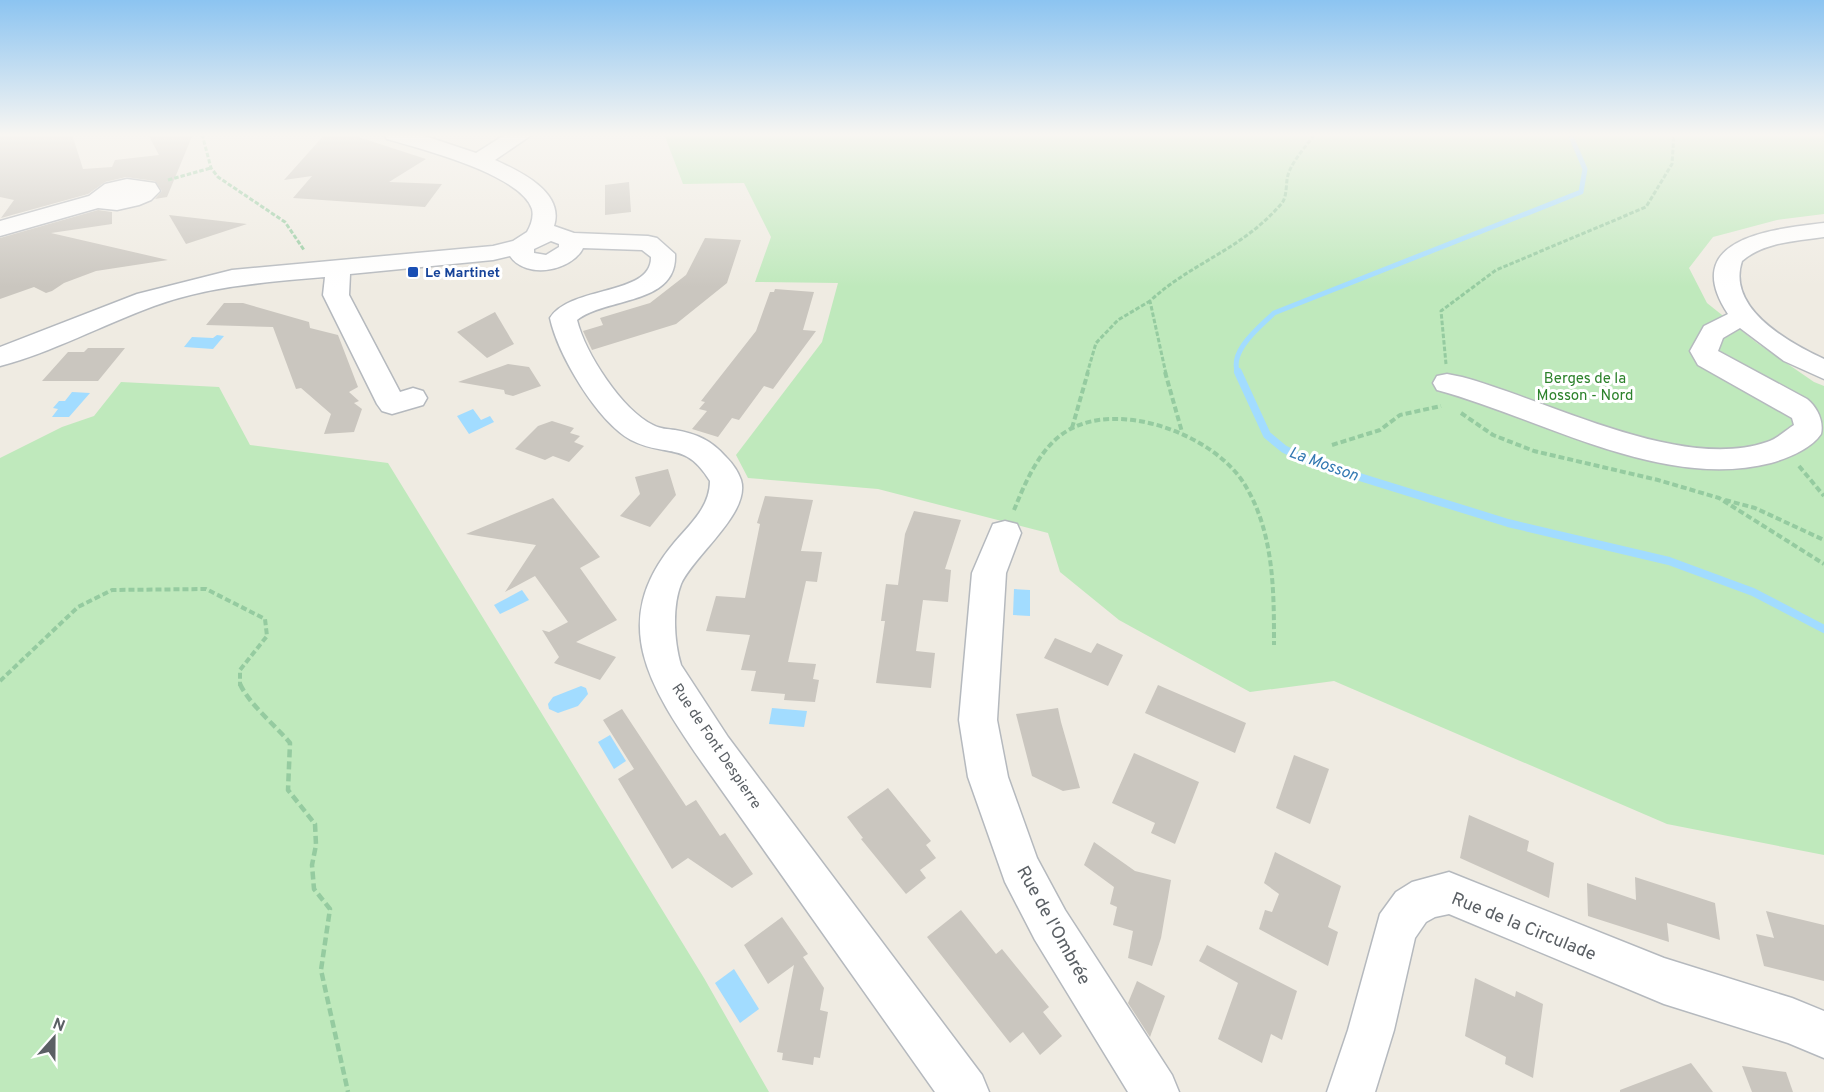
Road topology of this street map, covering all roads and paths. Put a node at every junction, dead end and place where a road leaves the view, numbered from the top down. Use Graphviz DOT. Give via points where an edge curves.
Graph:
graph roads {
  1 [pos="153,185"];
  2 [pos="230,185"];
  3 [pos="518,185"];
  4 [pos="1287,185"];
  5 [pos="1662,185"];
  6 [pos="147,188"];
  7 [pos="0,229"];
  8 [pos="1824,230"];
  9 [pos="552,241"];
  10 [pos="338,268"];
  11 [pos="303,272"];
  12 [pos="1150,301"];
  13 [pos="1744,317"];
  14 [pos="0,357"];
  15 [pos="1824,370"];
  16 [pos="1452,394"];
  17 [pos="413,398"];
  18 [pos="1072,428"];
  19 [pos="1182,432"];
  20 [pos="1332,445"];
  21 [pos="1785,449"];
  22 [pos="1824,496"];
  23 [pos="1719,498"];
  24 [pos="1005,533"];
  25 [pos="1824,540"];
  26 [pos="1824,564"];
  27 [pos="1274,645"];
  28 [pos="0,681"];
  29 [pos="1822,1039"];
  30 [pos="348,1092"];
  31 [pos="965,1092"];
  32 [pos="1155,1092"];
  33 [pos="1351,1092"];
  1 -- 6 [label="path"];
  2 -- 11 [label="path" via="285,222 307,254"];
  3 -- 9 [label="street" via="540,199"];
  4 -- 12 [label="path" via="1284,200 1258,227 1233,247 1166,286"];
  5 -- 16 [label="path" via="1647,207 1496,270 1441,311"];
  6 -- 7 [label="street" via="136,199 97,201"];
  8 -- 13 [label="street" via="1789,234 1746,247 1732,257 1726,270 1729,294"];
  9 -- 10 [label="street" via="493,253"];
  9 -- 31 [label="street, Rue de Font Despierre" via="648,243 663,254 664,268 645,287 590,301 569,310 563,318 564,331 576,354 628,423 643,433 698,447 726,481 717,512 682,554 664,584 659,654 675,687 720,756"];
  10 -- 11 [label="street"];
  10 -- 17 [label="street" via="336,296 393,404"];
  11 -- 14 [label="street" via="232,278 188,288 146,300"];
  12 -- 18 [label="path" via="1118,320 1096,344"];
  12 -- 19 [label="path"];
  13 -- 15 [label="street" via="1774,343"];
  13 -- 21 [label="street" via="1714,331 1704,351 1708,359 1724,370 1806,413 1809,429"];
  16 -- 20 [label="path" via="1400,415 1380,430"];
  16 -- 21 [label="street" via="1507,400 1585,431 1663,452 1728,460"];
  16 -- 23 [label="path" via="1460,412 1493,435 1534,451"];
  18 -- 19 [label="path" via="1095,419 1130,421"];
  18 -- 24 [label="path" via="1040,460 1024,485"];
  19 -- 27 [label="path" via="1214,449 1248,488 1266,530 1274,574"];
  21 -- 22 [label="path"];
  23 -- 25 [label="path" via="1755,508"];
  23 -- 26 [label="path"];
  24 -- 32 [label="street, Rue de l'Ombrée" via="989,573 978,720 988,777 1020,868 1050,925"];
  28 -- 30 [label="path" via="78,607 112,590 206,590 265,619 267,636 240,670 239,683 246,698 290,743 288,790 315,824 314,889 330,909 321,970"];
  29 -- 33 [label="street, Rue de la Circulade" via="1792,1021 1664,981 1449,893 1427,897 1411,907 1395,929 1371,1030"];
}
